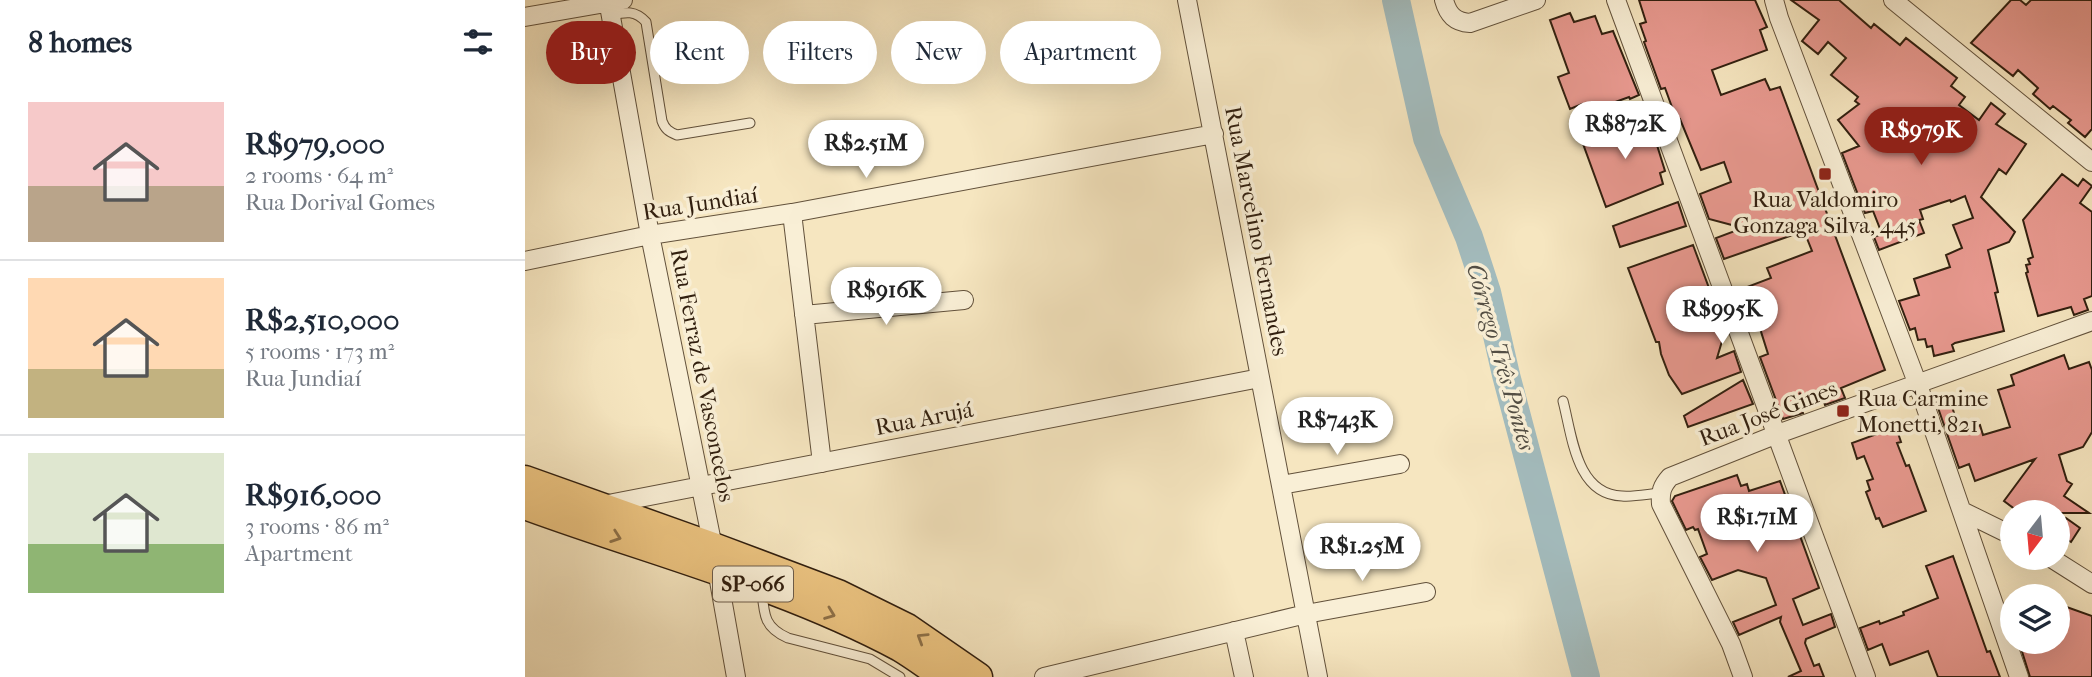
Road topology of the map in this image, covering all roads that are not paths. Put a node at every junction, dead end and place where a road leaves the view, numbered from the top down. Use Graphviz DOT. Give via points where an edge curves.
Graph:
graph roads {
  1 [pos="1187,0"];
  2 [pos="1444,0"];
  3 [pos="1536,0"];
  4 [pos="1616,0"];
  5 [pos="1774,0"];
  6 [pos="1892,0"];
  7 [pos="612,4"];
  8 [pos="525,17"];
  9 [pos="750,123"];
  10 [pos="1213,134"];
  11 [pos="2092,162"];
  12 [pos="792,213"];
  13 [pos="650,235"];
  14 [pos="525,261"];
  15 [pos="964,300"];
  16 [pos="804,316"];
  17 [pos="2092,321"];
  18 [pos="1260,378"];
  19 [pos="1918,384"];
  20 [pos="1563,401"];
  21 [pos="1775,436"];
  22 [pos="822,463"];
  23 [pos="1400,464"];
  24 [pos="525,480"];
  25 [pos="1281,485"];
  26 [pos="701,486"];
  27 [pos="1660,493"];
  28 [pos="525,505"];
  29 [pos="598,506"];
  30 [pos="1962,511"];
  31 [pos="538,518"];
  32 [pos="2000,530"];
  33 [pos="715,559"];
  34 [pos="2070,570"];
  35 [pos="2092,584"];
  36 [pos="761,587"];
  37 [pos="1426,592"];
  38 [pos="1306,614"];
  39 [pos="1234,631"];
  40 [pos="736,677"];
  41 [pos="900,677"];
  42 [pos="944,677"];
  43 [pos="978,677"];
  44 [pos="1044,677"];
  45 [pos="1244,677"];
  46 [pos="1318,677"];
  47 [pos="1743,677"];
  48 [pos="1866,677"];
  49 [pos="2019,677"];
  1 -- 10 [label="street, Rua Marcelino Fernandes"];
  2 -- 3 [label="street" via="1452,17 1470,23"];
  4 -- 21 [label="street"];
  5 -- 19 [label="street"];
  6 -- 11 [label="street"];
  7 -- 8 [label="street"];
  7 -- 9 [label="lane" via="646,22 664,127 677,135"];
  7 -- 13 [label="street, Rua Ferraz de Vasconcelos"];
  10 -- 12 [label="street, Rua Jundiaí"];
  10 -- 18 [label="street, Rua Marcelino Fernandes"];
  12 -- 13 [label="street, Rua Jundiaí"];
  12 -- 16 [label="street"];
  13 -- 14 [label="street, Rua Jundiaí"];
  13 -- 26 [label="street, Rua Ferraz de Vasconcelos"];
  15 -- 16 [label="street"];
  16 -- 22 [label="street"];
  17 -- 19 [label="street, Rua José Gines"];
  18 -- 22 [label="street, Rua Arujá"];
  18 -- 25 [label="street, Rua Marcelino Fernandes"];
  19 -- 21 [label="street, Rua José Gines"];
  19 -- 30 [label="street"];
  20 -- 27 [label="lane" via="1582,471 1591,483 1601,491 1623,496"];
  21 -- 27 [label="street, Rua José Gines" via="1670,477"];
  21 -- 48 [label="street"];
  22 -- 26 [label="street, Rua Arujá"];
  23 -- 25 [label="street"];
  24 -- 29 [label="main road, SP-066"];
  25 -- 38 [label="street, Rua Marcelino Fernandes"];
  26 -- 29 [label="street, Rua Arujá"];
  26 -- 33 [label="street, Rua Ferraz de Vasconcelos"];
  27 -- 47 [label="street" via="1661,504"];
  28 -- 31 [label="main road, SP-066"];
  29 -- 33 [label="main road, SP-066"];
  30 -- 32 [label="street"];
  30 -- 49 [label="street"];
  31 -- 33 [label="main road, SP-066, one-way"];
  33 -- 36 [label="main road, SP-066"];
  33 -- 40 [label="street, Rua Ferraz de Vasconcelos"];
  43 -- 33 [label="main road, SP-066, one-way" via="878,613 796,577"];
  34 -- 35 [label="street"];
  36 -- 41 [label="lane" via="764,614 776,632 870,659"];
  36 -- 42 [label="main road, SP-066, one-way" via="847,620"];
  37 -- 38 [label="street"];
  38 -- 39 [label="street"];
  38 -- 46 [label="street, Rua Marcelino Fernandes"];
  39 -- 44 [label="street"];
  39 -- 45 [label="street"];
}
